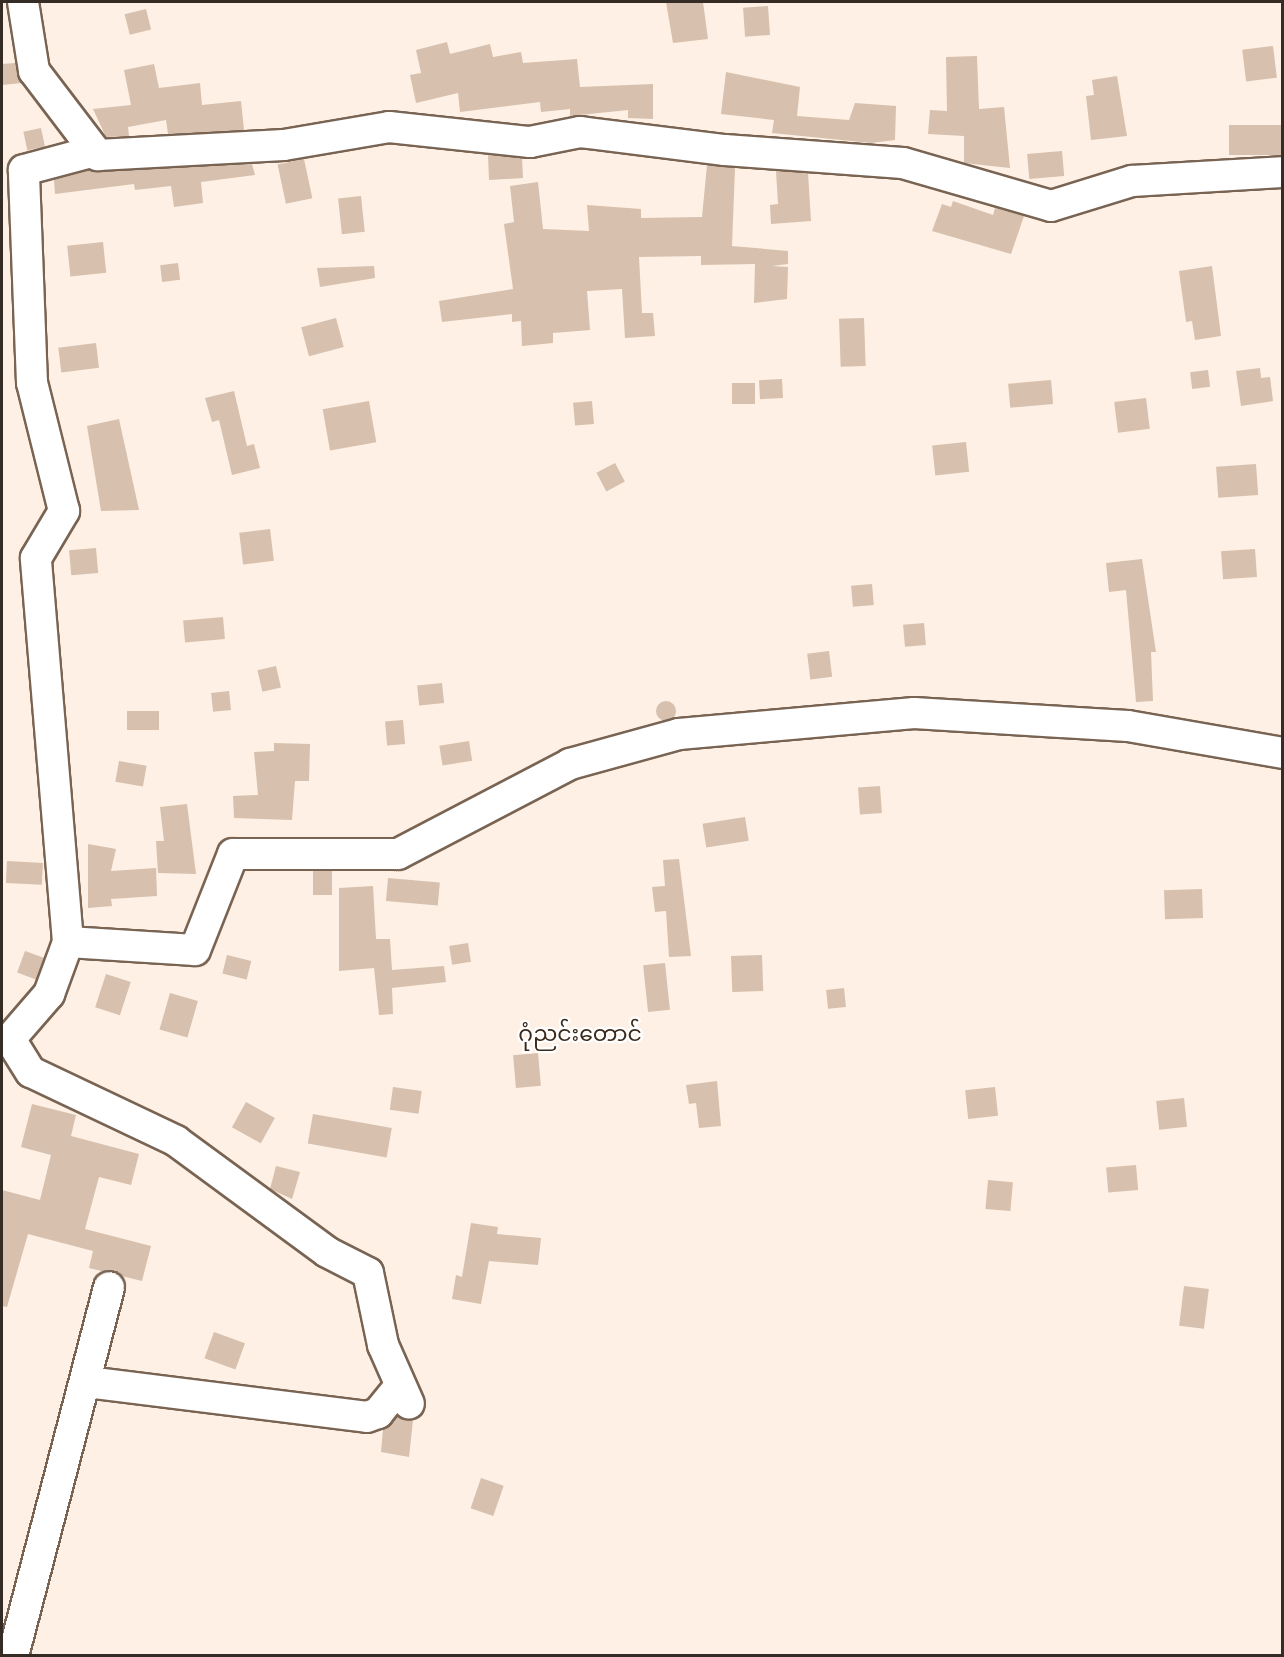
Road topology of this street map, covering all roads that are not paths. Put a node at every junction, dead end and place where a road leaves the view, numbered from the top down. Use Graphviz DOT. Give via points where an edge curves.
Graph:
graph roads {
  1 [pos="23,2"];
  2 [pos="95,151"];
  3 [pos="1282,172"];
  4 [pos="1282,753"];
  5 [pos="68,942"];
  6 [pos="6,1040"];
  7 [pos="109,1287"];
  8 [pos="87,1382"];
  9 [pos="13,1656"];
  1 -- 2 [label="street" via="34,71"];
  2 -- 3 [label="street" via="284,145 388,127 530,142 580,132 725,150 903,163 1051,206 1132,181"];
  2 -- 5 [label="street" via="24,170 32,383 64,511 36,558"];
  4 -- 5 [label="street" via="1128,726 914,713 679,734 570,764 398,854 233,854 195,950"];
  5 -- 6 [label="street" via="49,994"];
  6 -- 8 [label="street" via="31,1072 88,1094 176,1141 327,1252 368,1273 383,1345 404,1395 367,1417"];
  7 -- 8 [label="street"];
  8 -- 9 [label="street"];
}
